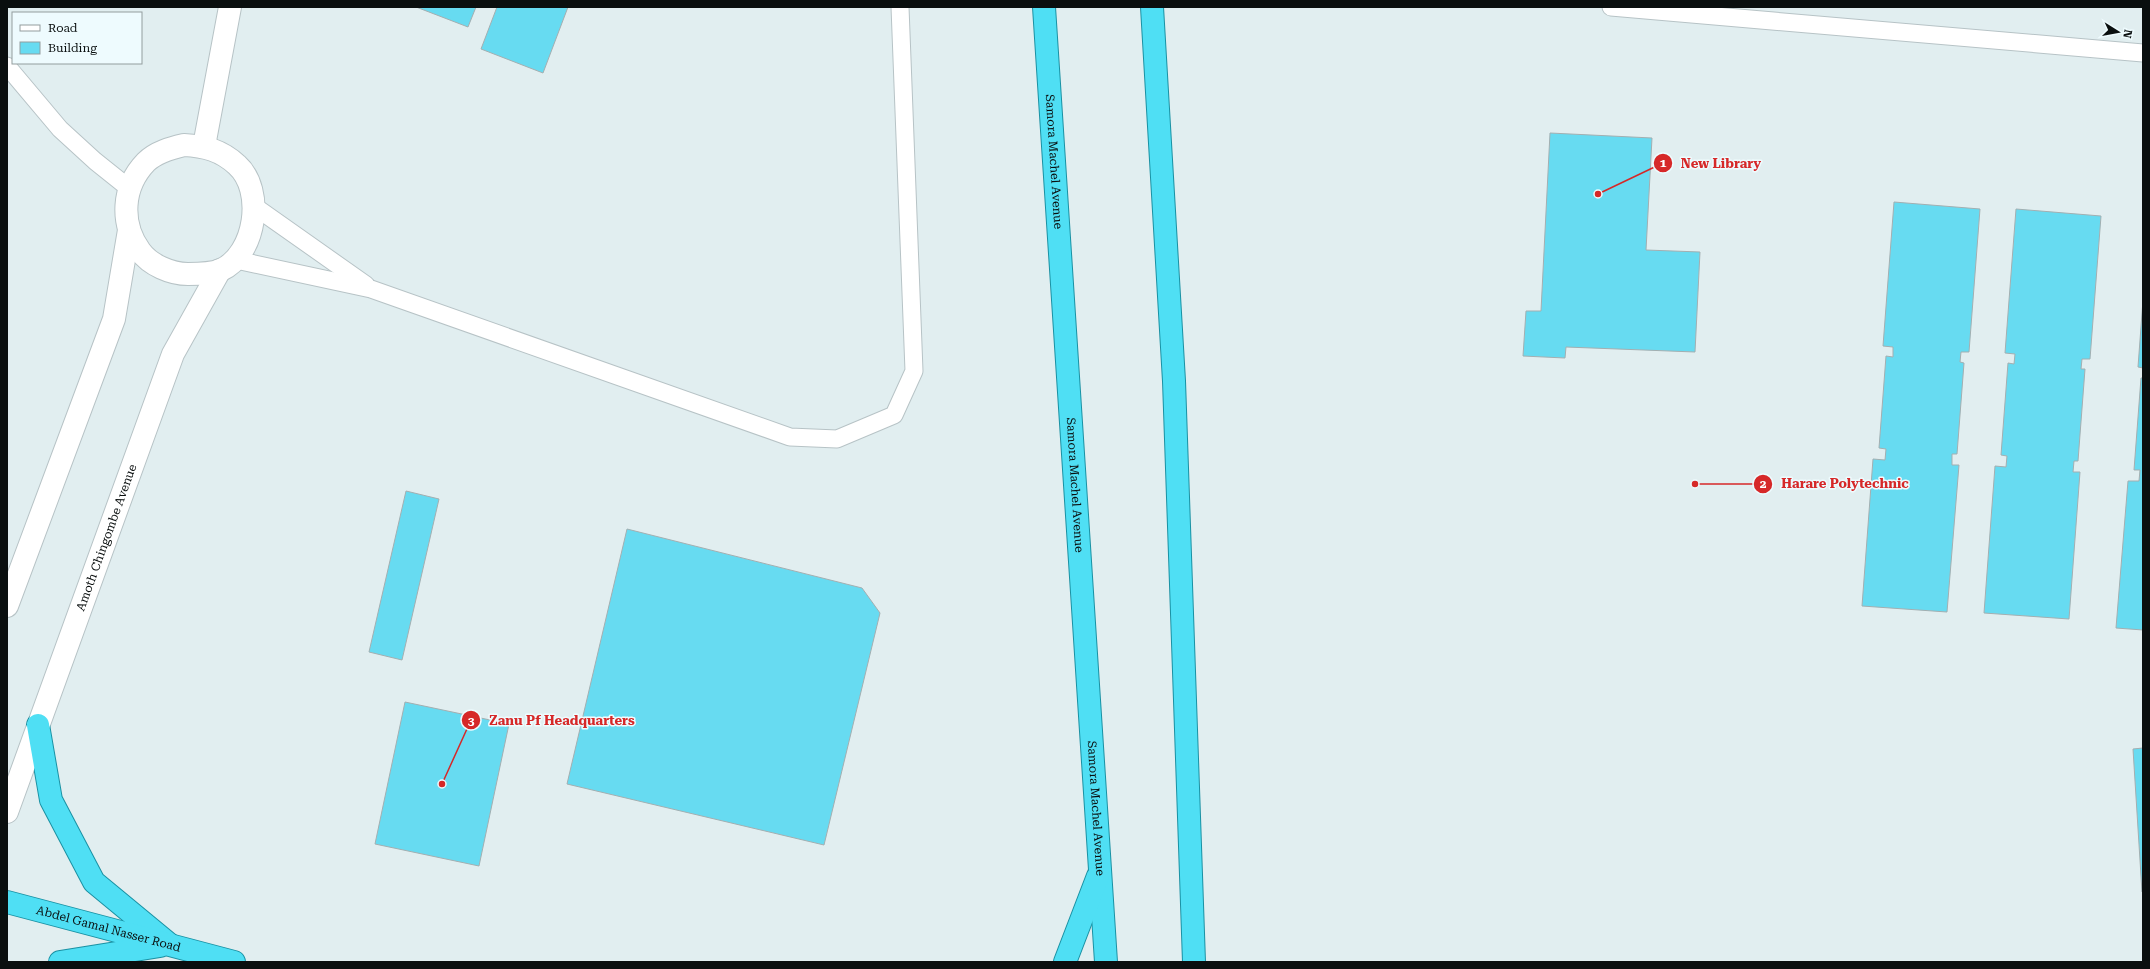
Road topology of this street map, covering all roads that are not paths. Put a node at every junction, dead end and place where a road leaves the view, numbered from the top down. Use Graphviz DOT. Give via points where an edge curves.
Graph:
graph roads {
  1 [pos="230,7"];
  2 [pos="900,7"];
  3 [pos="1044,7"];
  4 [pos="1152,7"];
  5 [pos="1611,7"];
  6 [pos="2143,53"];
  7 [pos="7,66"];
  8 [pos="204,146"];
  9 [pos="130,189"];
  10 [pos="254,206"];
  11 [pos="128,230"];
  12 [pos="228,265"];
  13 [pos="371,289"];
  14 [pos="7,606"];
  15 [pos="38,725"];
  16 [pos="7,812"];
  17 [pos="1101,869"];
  18 [pos="7,902"];
  19 [pos="169,944"];
  20 [pos="60,962"];
  21 [pos="234,962"];
  22 [pos="1065,962"];
  23 [pos="1106,962"];
  24 [pos="1194,962"];
  1 -- 8 [label="street"];
  2 -- 13 [label="lane" via="914,371 894,415 837,439 790,437"];
  3 -- 17 [label="highway, Samora Machel Avenue"];
  4 -- 24 [label="highway" via="1174,381"];
  5 -- 6 [label="lane"];
  7 -- 9 [label="lane" via="60,129 94,161"];
  8 -- 9 [label="street" via="184,145 166,149 147,161 134,178"];
  8 -- 10 [label="street" via="223,154 238,166 248,181"];
  9 -- 11 [label="street" via="125,205"];
  10 -- 12 [label="street" via="249,237"];
  10 -- 13 [label="lane"];
  11 -- 12 [label="street" via="140,252 158,266 179,274 202,274"];
  11 -- 14 [label="street" via="114,319"];
  12 -- 13 [label="lane"];
  12 -- 15 [label="street, Amoth Chingombe Avenue" via="173,354"];
  15 -- 16 [label="street, Amoth Chingombe Avenue"];
  15 -- 19 [label="highway" via="51,800 94,882"];
  17 -- 22 [label="highway"];
  17 -- 23 [label="highway, Samora Machel Avenue"];
  18 -- 19 [label="highway, Abdel Gamal Nasser Road"];
  19 -- 20 [label="highway"];
  19 -- 21 [label="highway, Abdel Gamal Nasser Road"];
}
